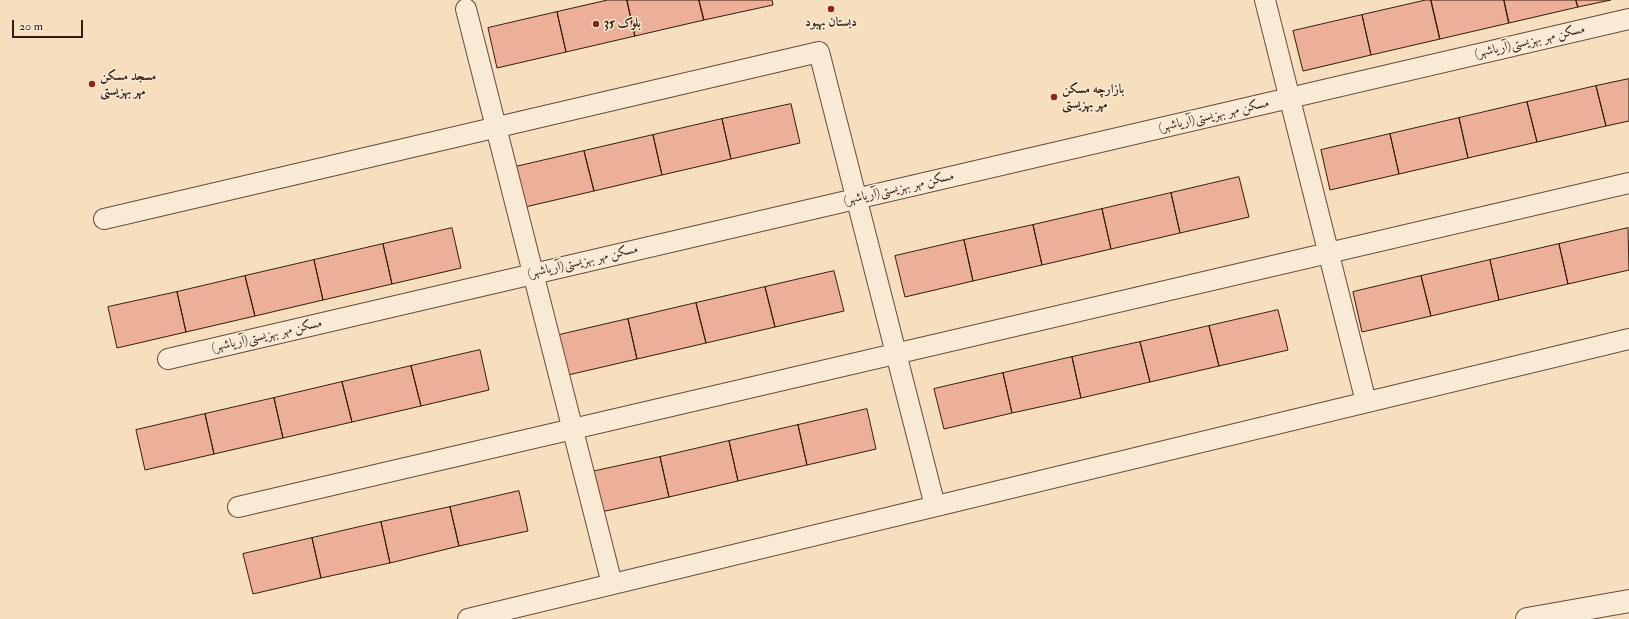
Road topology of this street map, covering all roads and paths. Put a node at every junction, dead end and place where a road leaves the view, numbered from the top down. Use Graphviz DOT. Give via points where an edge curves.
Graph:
graph roads {
  1 [pos="1265,0"];
  2 [pos="466,9"];
  3 [pos="1629,19"];
  4 [pos="1290,98"];
  5 [pos="496,127"];
  6 [pos="1629,183"];
  7 [pos="856,199"];
  8 [pos="104,219"];
  9 [pos="1329,253"];
  10 [pos="533,274"];
  11 [pos="1629,339"];
  12 [pos="896,354"];
  13 [pos="168,359"];
  14 [pos="1366,402"];
  15 [pos="573,429"];
  16 [pos="935,506"];
  17 [pos="238,507"];
  18 [pos="612,584"];
  19 [pos="1629,601"];
  20 [pos="468,619"];
  21 [pos="1527,619"];
  1 -- 4 [label="street"];
  2 -- 5 [label="street"];
  3 -- 4 [label="street, مسکن مهر بهزیستی(آریاشهر)"];
  4 -- 7 [label="street, مسکن مهر بهزیستی(آریاشهر)"];
  4 -- 9 [label="street"];
  5 -- 7 [label="street" via="819,52"];
  5 -- 8 [label="street"];
  5 -- 10 [label="street"];
  6 -- 9 [label="street"];
  7 -- 10 [label="street, مسکن مهر بهزیستی(آریاشهر)"];
  7 -- 12 [label="street"];
  9 -- 12 [label="street"];
  9 -- 14 [label="street"];
  10 -- 13 [label="street, مسکن مهر بهزیستی(آریاشهر)"];
  10 -- 15 [label="street"];
  11 -- 14 [label="street"];
  12 -- 15 [label="street"];
  12 -- 16 [label="street"];
  14 -- 16 [label="street"];
  15 -- 17 [label="street"];
  15 -- 18 [label="street"];
  16 -- 18 [label="street"];
  18 -- 20 [label="street"];
  19 -- 21 [label="street"];
}
